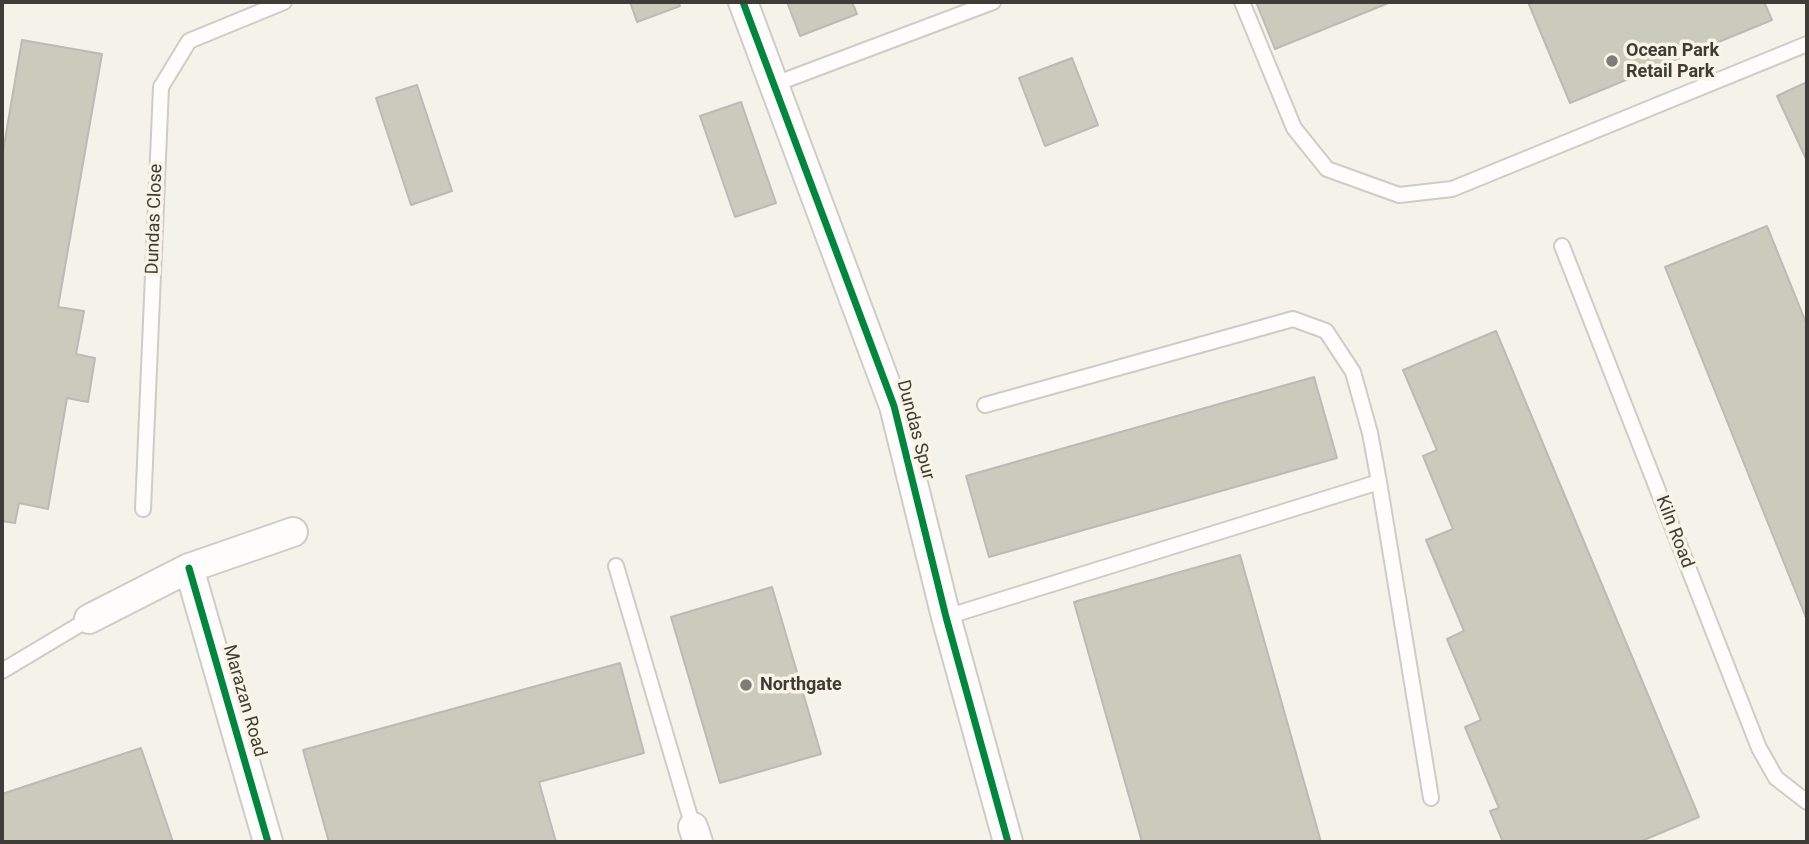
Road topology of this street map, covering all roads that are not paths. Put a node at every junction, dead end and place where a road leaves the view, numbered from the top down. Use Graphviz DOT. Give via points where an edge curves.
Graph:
graph roads {
  1 [pos="284,2"];
  2 [pos="743,2"];
  3 [pos="993,2"];
  4 [pos="1242,2"];
  5 [pos="1807,44"];
  6 [pos="775,84"];
  7 [pos="1562,246"];
  8 [pos="985,405"];
  9 [pos="1379,482"];
  10 [pos="143,509"];
  11 [pos="293,532"];
  12 [pos="615,566"];
  13 [pos="190,568"];
  14 [pos="946,617"];
  15 [pos="89,619"];
  16 [pos="2,671"];
  17 [pos="1431,798"];
  18 [pos="1807,802"];
  19 [pos="695,835"];
  20 [pos="1008,840"];
  21 [pos="268,842"];
  1 -- 10 [label="lane, Dundas Close" via="189,41 161,87"];
  2 -- 6 [label="street, Dundas Spur"];
  3 -- 6 [label="lane"];
  4 -- 5 [label="lane" via="1294,128 1327,169 1399,195 1452,190"];
  6 -- 14 [label="street, Dundas Spur" via="894,406"];
  7 -- 18 [label="lane, Kiln Road" via="1759,748 1776,778"];
  8 -- 9 [label="lane" via="1293,319 1326,331 1353,372"];
  9 -- 14 [label="lane"];
  9 -- 17 [label="lane"];
  11 -- 13 [label="street"];
  12 -- 19 [label="lane"];
  13 -- 15 [label="street"];
  13 -- 21 [label="street, Marazan Road"];
  14 -- 20 [label="street, Dundas Spur"];
  15 -- 16 [label="lane"];
}
